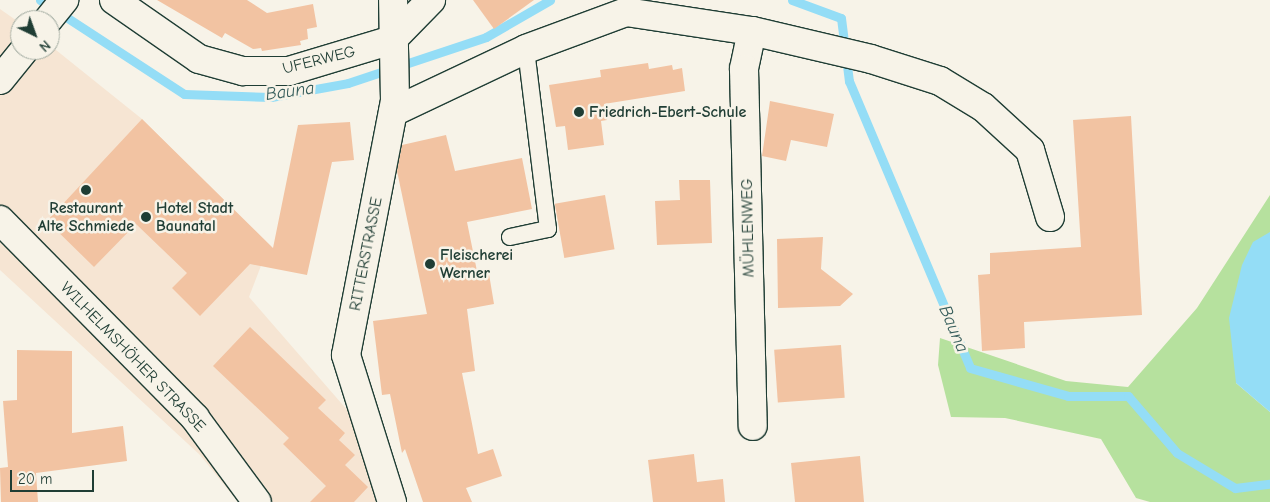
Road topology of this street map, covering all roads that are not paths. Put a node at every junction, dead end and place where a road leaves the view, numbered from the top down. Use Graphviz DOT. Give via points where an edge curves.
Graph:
graph roads {
  1 [pos="393,0"];
  2 [pos="431,0"];
  3 [pos="122,6"];
  4 [pos="752,31"];
  5 [pos="393,47"];
  6 [pos="526,49"];
  7 [pos="16,60"];
  8 [pos="0,80"];
  9 [pos="394,102"];
  10 [pos="1050,217"];
  11 [pos="0,220"];
  12 [pos="510,237"];
  13 [pos="753,426"];
  14 [pos="257,502"];
  15 [pos="392,502"];
  1 -- 5 [label="street, RITTERSTRASSE"];
  2 -- 5 [label="street"];
  3 -- 5 [label="street, UFERWEG" via="199,59 243,71 289,71"];
  4 -- 6 [label="street" via="626,12"];
  4 -- 10 [label="street" via="871,59 940,80 983,107 1030,150"];
  4 -- 13 [label="street, MÜHLENWEG" via="744,69"];
  5 -- 9 [label="street, RITTERSTRASSE"];
  6 -- 9 [label="street"];
  6 -- 12 [label="lane" via="548,229"];
  7 -- 8 [label="street"];
  9 -- 15 [label="street, RITTERSTRASSE" via="346,355"];
  11 -- 14 [label="street, WILHELMSHÖHER STRASSE" via="195,418"];
}
